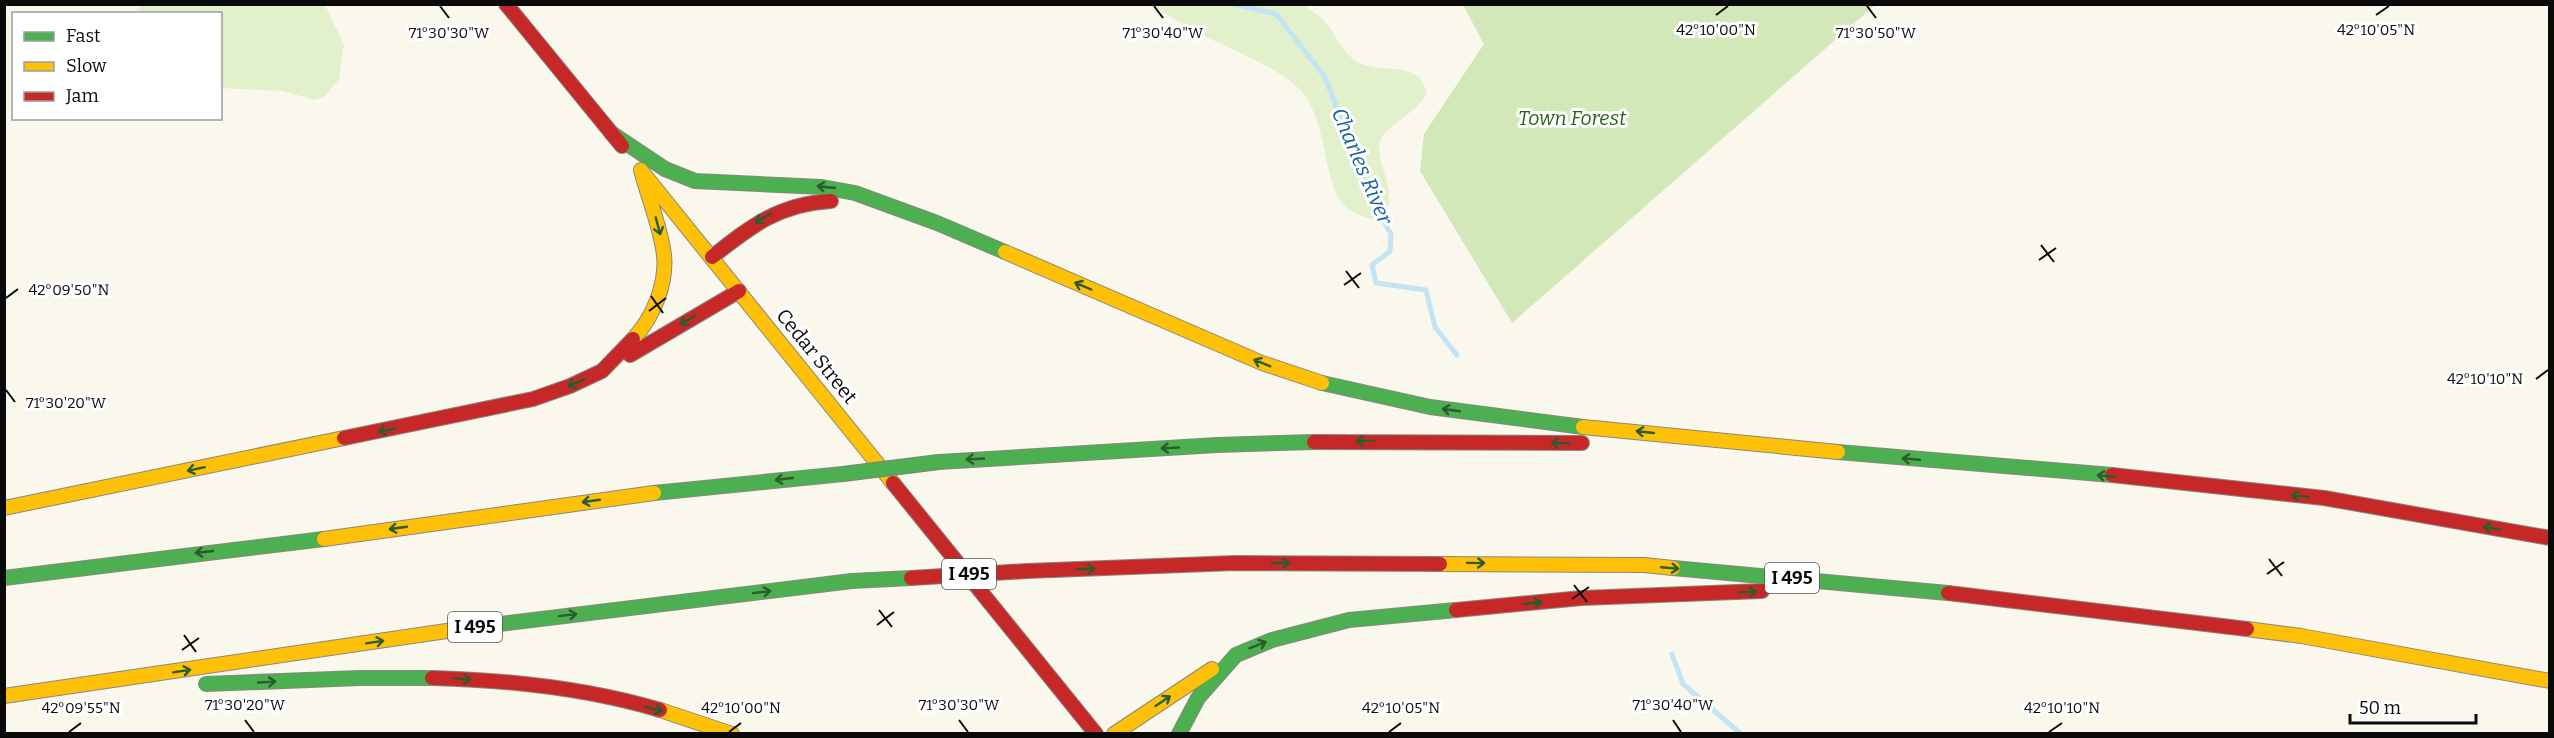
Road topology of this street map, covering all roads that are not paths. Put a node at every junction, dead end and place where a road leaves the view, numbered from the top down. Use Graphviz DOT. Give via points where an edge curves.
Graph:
graph roads {
  1 [pos="506,4"];
  2 [pos="611,133"];
  3 [pos="641,170"];
  4 [pos="881,203"];
  5 [pos="712,257"];
  6 [pos="739,291"];
  7 [pos="602,371"];
  8 [pos="1591,443"];
  9 [pos="1613,444"];
  10 [pos="1849,454"];
  11 [pos="4,508"];
  12 [pos="2550,538"];
  13 [pos="4,578"];
  14 [pos="1885,586"];
  15 [pos="1236,656"];
  16 [pos="2550,681"];
  17 [pos="195,684"];
  18 [pos="172,685"];
  19 [pos="41,690"];
  20 [pos="4,696"];
  21 [pos="732,734"];
  22 [pos="1096,734"];
  23 [pos="1114,734"];
  24 [pos="1179,734"];
  1 -- 2 [label="main road, Cedar Street"];
  2 -- 3 [label="main road, Cedar Street"];
  4 -- 2 [label="main road, one-way" via="846,190 822,187 695,181 665,169"];
  3 -- 5 [label="main road, Cedar Street"];
  3 -- 7 [label="main road, one-way" via="662,241 663,282 645,324"];
  4 -- 5 [label="main road, one-way" via="823,201 779,210"];
  10 -- 4 [label="main road, one-way" via="1497,417 1335,387 1262,363 937,223"];
  5 -- 6 [label="main road, Cedar Street"];
  6 -- 7 [label="main road, one-way"];
  6 -- 22 [label="main road, Cedar Street"];
  7 -- 11 [label="main road, one-way" via="533,399"];
  8 -- 13 [label="main road, one-way, bridge" via="1357,441 1217,445 939,462 615,498"];
  9 -- 10 [label="main road"];
  12 -- 10 [label="main road, one-way" via="2315,497"];
  15 -- 14 [label="main road, one-way" via="1272,640 1349,620 1582,598"];
  14 -- 16 [label="main road, I 495" via="2301,636"];
  19 -- 14 [label="main road, I 495, one-way, bridge" via="460,629 852,581 1027,571 1235,563 1644,565"];
  23 -- 15 [label="main road, one-way"];
  15 -- 24 [label="main road" via="1198,698"];
  17 -- 21 [label="main road, one-way" via="439,678 547,687 615,698"];
  18 -- 19 [label="main road"];
  19 -- 20 [label="main road, I 495"];
}
